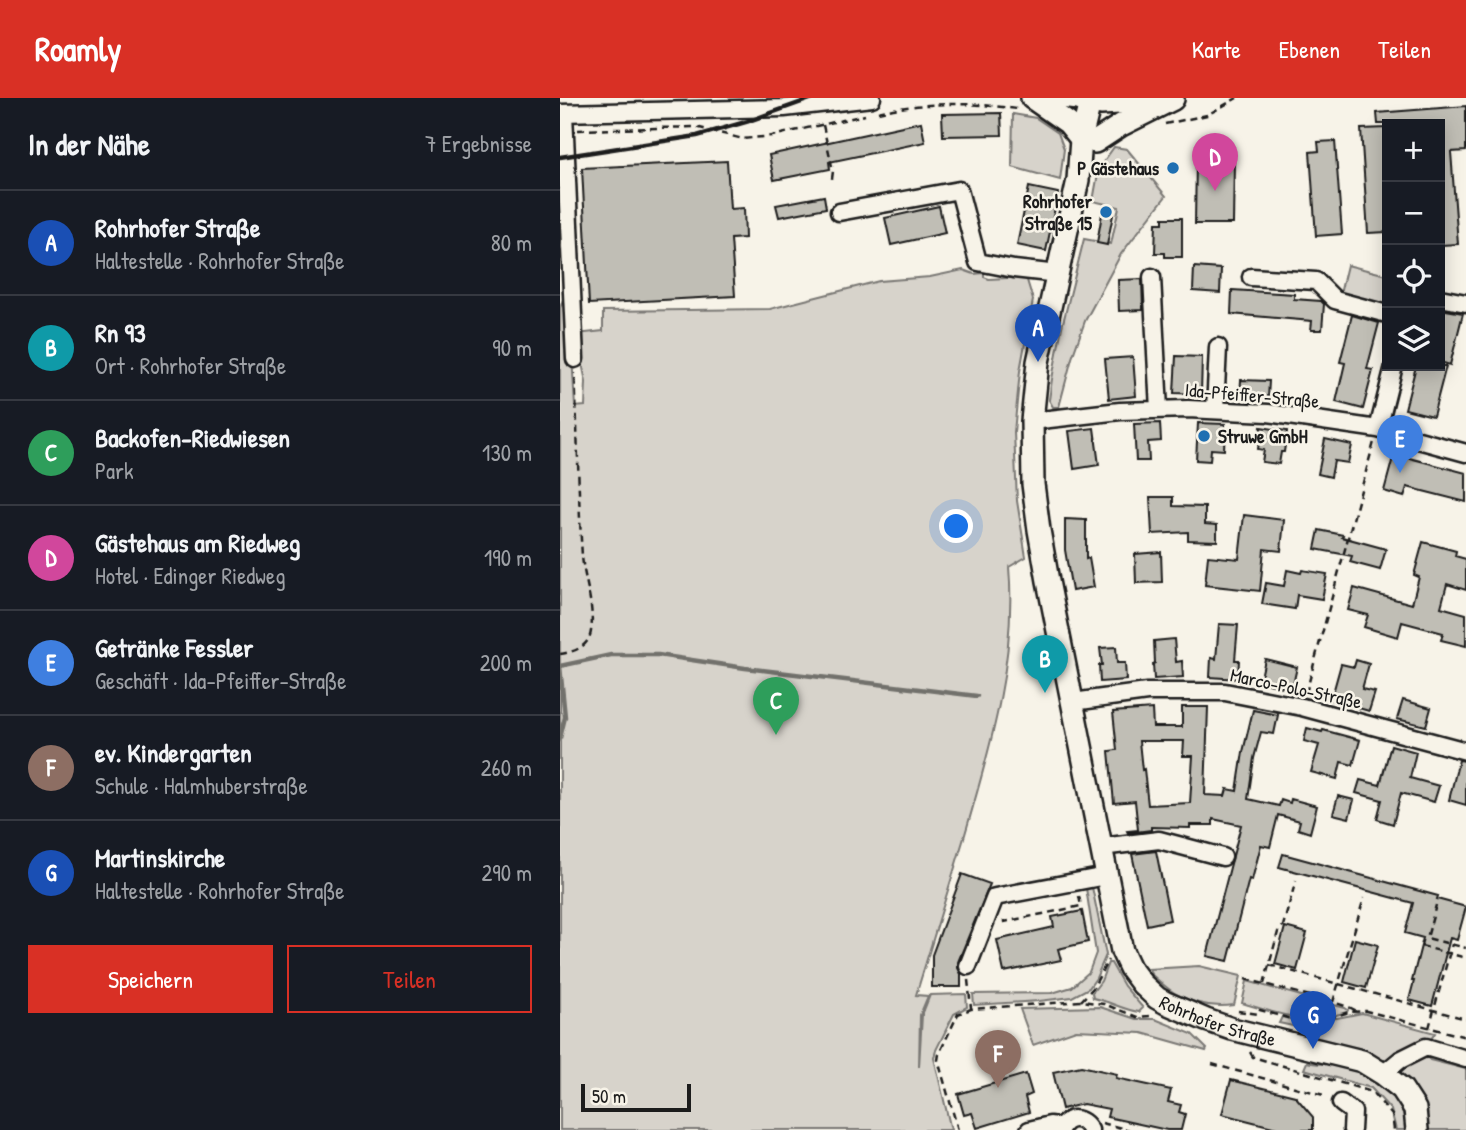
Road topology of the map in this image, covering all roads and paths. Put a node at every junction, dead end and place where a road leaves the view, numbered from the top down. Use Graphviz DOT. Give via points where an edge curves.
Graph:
graph roads {
  1 [pos="872,98"];
  2 [pos="1048,98"];
  3 [pos="1237,98"];
  4 [pos="1175,99"];
  5 [pos="1095,101"];
  6 [pos="1026,104"];
  7 [pos="562,113"];
  8 [pos="823,125"];
  9 [pos="1154,126"];
  10 [pos="565,130"];
  11 [pos="1088,141"];
  12 [pos="832,179"];
  13 [pos="839,212"];
  14 [pos="1058,274"];
  15 [pos="1152,277"];
  16 [pos="1251,277"];
  17 [pos="1445,299"];
  18 [pos="1466,303"];
  19 [pos="1382,313"];
  20 [pos="1218,347"];
  21 [pos="575,359"];
  22 [pos="1393,371"];
  23 [pos="1159,410"];
  24 [pos="1214,410"];
  25 [pos="1032,421"];
  26 [pos="1378,429"];
  27 [pos="1466,453"];
  28 [pos="560,654"];
  29 [pos="1073,702"];
  30 [pos="1303,707"];
  31 [pos="1466,751"];
  32 [pos="1101,847"];
  33 [pos="1223,857"];
  34 [pos="1106,876"];
  35 [pos="1296,880"];
  36 [pos="1076,882"];
  37 [pos="999,896"];
  38 [pos="1364,898"];
  39 [pos="1436,905"];
  40 [pos="1452,944"];
  41 [pos="1275,945"];
  42 [pos="1280,946"];
  43 [pos="1421,946"];
  44 [pos="1466,948"];
  45 [pos="1450,953"];
  46 [pos="1110,955"];
  47 [pos="1466,958"];
  48 [pos="1269,965"];
  49 [pos="968,966"];
  50 [pos="1245,979"];
  51 [pos="1264,984"];
  52 [pos="1339,984"];
  53 [pos="1081,1001"];
  54 [pos="1333,1002"];
  55 [pos="971,1009"];
  56 [pos="1434,1010"];
  57 [pos="1236,1011"];
  58 [pos="1357,1011"];
  59 [pos="1161,1015"];
  60 [pos="1466,1019"];
  61 [pos="1429,1028"];
  62 [pos="1466,1037"];
  63 [pos="1249,1050"];
  64 [pos="1466,1059"];
  65 [pos="1212,1064"];
  66 [pos="1383,1074"];
  67 [pos="1341,1103"];
  68 [pos="1088,1127"];
  69 [pos="1061,1129"];
  70 [pos="958,1130"];
  71 [pos="1029,1130"];
  72 [pos="1129,1130"];
  73 [pos="1352,1130"];
  74 [pos="1394,1130"];
  75 [pos="1417,1130"];
  1 -- 7 [label="street" via="784,108"];
  2 -- 5 [label="street"];
  3 -- 9 [label="path" via="1207,115"];
  4 -- 5 [label="main road"];
  4 -- 11 [label="main road"];
  5 -- 11 [label="main road, Rohrhofer Straße"];
  6 -- 8 [label="path" via="939,104"];
  6 -- 11 [label="main road" via="1068,123"];
  7 -- 10 [label="street"];
  8 -- 10 [label="path" via="743,139 696,127"];
  8 -- 12 [label="path"];
  10 -- 21 [label="street"];
  11 -- 14 [label="main road, Rohrhofer Straße"];
  13 -- 14 [label="street" via="959,190 978,262"];
  14 -- 25 [label="main road, Rohrhofer Straße" via="1038,362"];
  15 -- 23 [label="street"];
  16 -- 19 [label="street" via="1316,281 1335,300"];
  17 -- 18 [label="street"];
  20 -- 24 [label="street"];
  21 -- 28 [label="path" via="582,559 591,633 583,647"];
  22 -- 26 [label="street"];
  23 -- 24 [label="street, Ida-Pfeiffer-Straße"];
  23 -- 25 [label="street, Ida-Pfeiffer-Straße"];
  24 -- 26 [label="street, Ida-Pfeiffer-Straße"];
  25 -- 29 [label="main road, Rohrhofer Straße" via="1039,530"];
  26 -- 27 [label="street, Ida-Pfeiffer-Straße"];
  26 -- 30 [label="path"];
  29 -- 30 [label="street, Marco-Polo-Straße" via="1147,692 1224,692"];
  29 -- 32 [label="main road, Rohrhofer Straße"];
  30 -- 31 [label="street, Marco-Polo-Straße"];
  32 -- 33 [label="street" via="1159,840"];
  32 -- 34 [label="main road, Rohrhofer Straße"];
  34 -- 36 [label="street"];
  34 -- 66 [label="main road, Rohrhofer Straße" via="1122,951 1130,968 1157,998 1219,1024 1362,1062"];
  35 -- 41 [label="path"];
  36 -- 37 [label="street"];
  36 -- 37 [label="path" via="1081,906 1004,922"];
  37 -- 49 [label="street"];
  38 -- 52 [label="path"];
  39 -- 40 [label="path" via="1427,938"];
  40 -- 44 [label="path"];
  40 -- 45 [label="path"];
  41 -- 42 [label="path"];
  41 -- 48 [label="path"];
  43 -- 45 [label="path"];
  45 -- 47 [label="path"];
  45 -- 56 [label="path"];
  46 -- 53 [label="path"];
  48 -- 51 [label="path"];
  48 -- 52 [label="path"];
  49 -- 55 [label="path"];
  50 -- 51 [label="path"];
  51 -- 54 [label="path"];
  52 -- 54 [label="path"];
  52 -- 56 [label="path"];
  53 -- 55 [label="path"];
  53 -- 59 [label="path" via="1137,1017"];
  54 -- 58 [label="path"];
  55 -- 70 [label="path" via="958,1014 938,1060"];
  56 -- 60 [label="path"];
  56 -- 61 [label="path"];
  57 -- 58 [label="path" via="1259,1014 1260,1010 1304,1020"];
  58 -- 61 [label="path"];
  61 -- 62 [label="path"];
  63 -- 74 [label="path" via="1253,1057 1372,1092 1392,1115"];
  64 -- 66 [label="street" via="1426,1047 1400,1059"];
  65 -- 67 [label="path"];
  66 -- 75 [label="main road, Rohrhofer Straße" via="1402,1089 1415,1109"];
  67 -- 73 [label="street" via="1353,1112"];
  68 -- 69 [label="street" via="1072,1119"];
  68 -- 72 [label="path" via="1091,1120"];
  69 -- 71 [label="street" via="1050,1125"];
}
